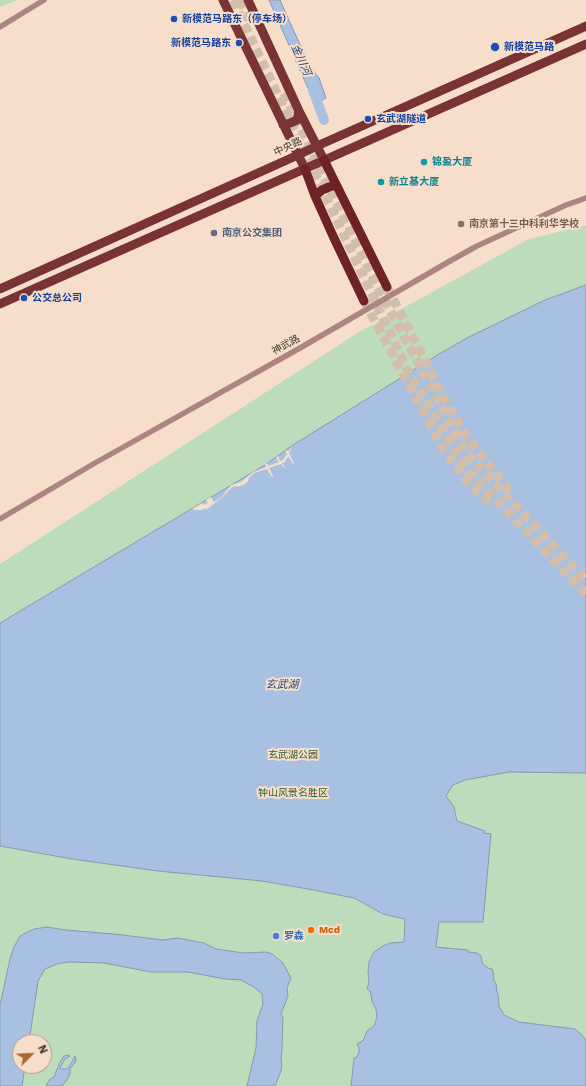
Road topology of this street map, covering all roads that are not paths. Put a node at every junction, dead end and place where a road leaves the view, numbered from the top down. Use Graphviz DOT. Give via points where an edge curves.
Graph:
graph roads {
  1 [pos="44,0"];
  2 [pos="223,0"];
  3 [pos="248,0"];
  4 [pos="586,26"];
  5 [pos="0,27"];
  6 [pos="586,44"];
  7 [pos="299,110"];
  8 [pos="283,125"];
  9 [pos="317,146"];
  10 [pos="298,155"];
  11 [pos="324,160"];
  12 [pos="305,169"];
  13 [pos="336,185"];
  14 [pos="315,196"];
  15 [pos="586,198"];
  16 [pos="387,287"];
  17 [pos="0,288"];
  18 [pos="364,301"];
  19 [pos="0,304"];
  20 [pos="0,519"];
  1 -- 5 [label="street"];
  2 -- 8 [label="main road"];
  3 -- 7 [label="main road"];
  4 -- 9 [label="main road, 中央路"];
  6 -- 11 [label="main road"];
  7 -- 8 [label="main road" via="298,120"];
  7 -- 9 [label="main road"];
  8 -- 10 [label="main road"];
  9 -- 10 [label="main road, 中央路"];
  9 -- 11 [label="main road"];
  10 -- 12 [label="main road"];
  10 -- 17 [label="main road, 中央路"];
  11 -- 12 [label="main road"];
  11 -- 13 [label="highway"];
  12 -- 14 [label="highway"];
  12 -- 19 [label="main road"];
  13 -- 14 [label="highway" via="322,190"];
  13 -- 16 [label="highway"];
  14 -- 18 [label="highway"];
  15 -- 20 [label="street, 神武路, bridge" via="477,246"];
}
